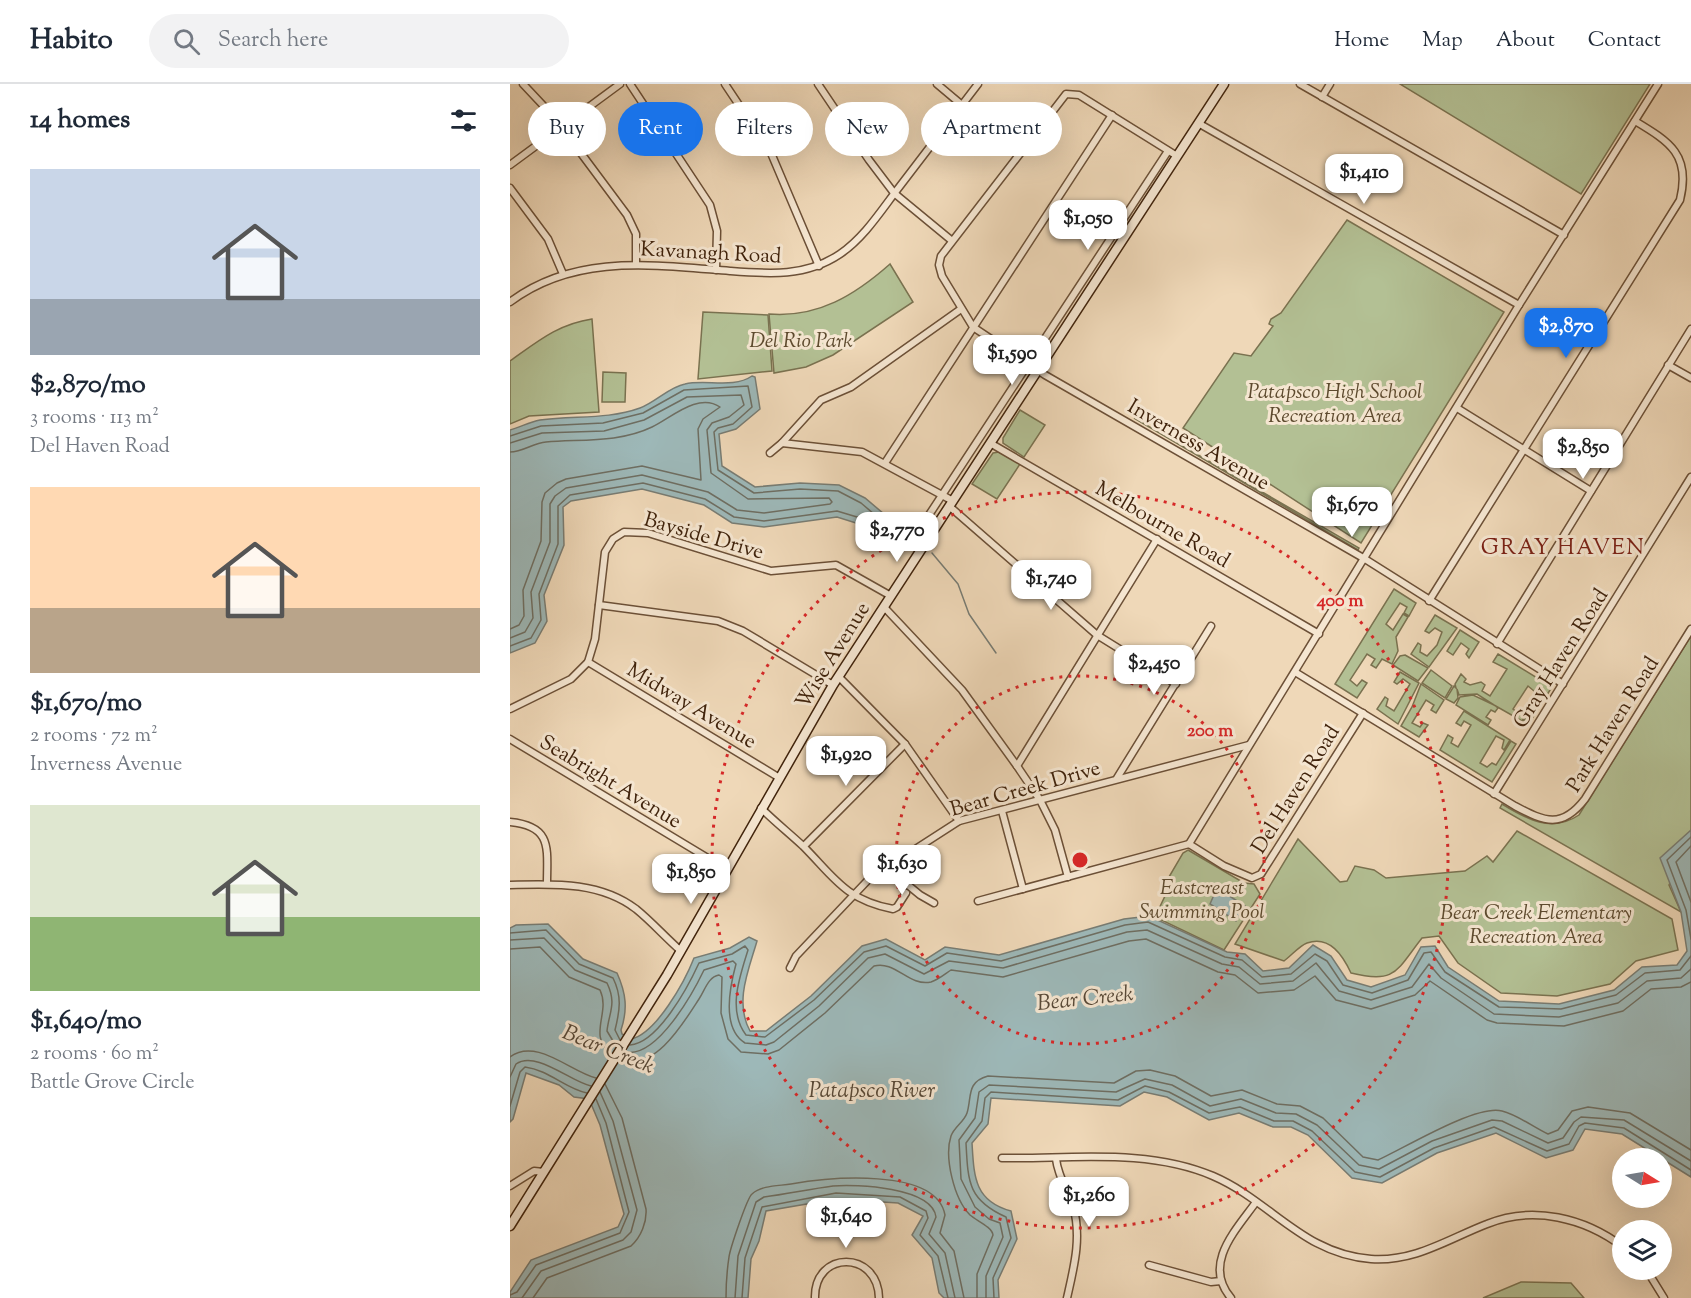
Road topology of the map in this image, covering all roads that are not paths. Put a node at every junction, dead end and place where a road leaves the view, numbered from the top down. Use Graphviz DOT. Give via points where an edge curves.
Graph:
graph roads {
  1 [pos="523,84"];
  2 [pos="620,84"];
  3 [pos="630,84"];
  4 [pos="725,84"];
  5 [pos="818,84"];
  6 [pos="937,84"];
  7 [pos="978,84"];
  8 [pos="1224,84"];
  9 [pos="1300,84"];
  10 [pos="1330,84"];
  11 [pos="1658,84"];
  12 [pos="1322,97"];
  13 [pos="539,102"];
  14 [pos="595,102"];
  15 [pos="958,102"];
  16 [pos="964,102"];
  17 [pos="1112,115"];
  18 [pos="1635,121"];
  19 [pos="1198,123"];
  20 [pos="1168,151"];
  21 [pos="528,152"];
  22 [pos="582,156"];
  23 [pos="923,156"];
  24 [pos="1177,156"];
  25 [pos="510,165"];
  26 [pos="510,188"];
  27 [pos="894,193"];
  28 [pos="1564,235"];
  29 [pos="951,240"];
  30 [pos="636,264"];
  31 [pos="819,266"];
  32 [pos="716,270"];
  33 [pos="563,273"];
  34 [pos="510,302"];
  35 [pos="1519,306"];
  36 [pos="961,309"];
  37 [pos="973,327"];
  38 [pos="1691,329"];
  39 [pos="1028,364"];
  40 [pos="1668,365"];
  41 [pos="1038,370"];
  42 [pos="1691,378"];
  43 [pos="1457,408"];
  44 [pos="782,443"];
  45 [pos="990,443"];
  46 [pos="1524,450"];
  47 [pos="770,453"];
  48 [pos="885,463"];
  49 [pos="1691,477"];
  50 [pos="1591,491"];
  51 [pos="942,494"];
  52 [pos="951,503"];
  53 [pos="927,518"];
  54 [pos="1157,539"];
  55 [pos="1365,560"];
  56 [pos="891,596"];
  57 [pos="1429,602"];
  58 [pos="599,605"];
  59 [pos="884,607"];
  60 [pos="1211,626"];
  61 [pos="1691,629"];
  62 [pos="1319,634"];
  63 [pos="1097,636"];
  64 [pos="1497,644"];
  65 [pos="588,662"];
  66 [pos="1295,672"];
  67 [pos="838,677"];
  68 [pos="1176,684"];
  69 [pos="1563,684"];
  70 [pos="833,685"];
  71 [pos="510,709"];
  72 [pos="1362,713"];
  73 [pos="510,739"];
  74 [pos="906,744"];
  75 [pos="1250,744"];
  76 [pos="1017,766"];
  77 [pos="778,777"];
  78 [pos="1118,778"];
  79 [pos="1494,794"];
  80 [pos="1040,800"];
  81 [pos="760,808"];
  82 [pos="1002,811"];
  83 [pos="959,821"];
  84 [pos="510,822"];
  85 [pos="1189,843"];
  86 [pos="804,846"];
  87 [pos="886,867"];
  88 [pos="726,870"];
  89 [pos="1068,877"];
  90 [pos="547,884"];
  91 [pos="510,885"];
  92 [pos="1023,890"];
  93 [pos="906,893"];
  94 [pos="853,894"];
  95 [pos="978,901"];
  96 [pos="934,903"];
  97 [pos="681,951"];
  98 [pos="790,968"];
  99 [pos="1002,1158"];
  100 [pos="1056,1159"];
  101 [pos="544,1172"];
  102 [pos="510,1186"];
  103 [pos="1256,1202"];
  104 [pos="510,1226"];
  105 [pos="1612,1239"];
  106 [pos="1149,1266"];
  107 [pos="1653,1280"];
  108 [pos="1221,1281"];
  109 [pos="815,1298"];
  110 [pos="879,1298"];
  111 [pos="1067,1298"];
  112 [pos="1231,1298"];
  113 [pos="1664,1298"];
  1 -- 13 [label="street"];
  2 -- 14 [label="street"];
  3 -- 32 [label="street" via="710,205 717,231"];
  4 -- 31 [label="street" via="771,153"];
  5 -- 27 [label="street"];
  6 -- 15 [label="street"];
  7 -- 16 [label="street, Kavanagh Road"];
  8 -- 19 [label="main road, Wise Avenue"];
  9 -- 12 [label="street"];
  10 -- 12 [label="street"];
  11 -- 18 [label="street"];
  12 -- 28 [label="street"];
  17 -- 20 [label="street"];
  17 -- 29 [label="street" via="1079,94 1066,94"];
  17 -- 37 [label="street"];
  18 -- 28 [label="street"];
  18 -- 46 [label="street" via="1677,152 1684,172 1680,200"];
  19 -- 24 [label="main road, Wise Avenue"];
  19 -- 35 [label="street"];
  20 -- 24 [label="street"];
  20 -- 39 [label="street"];
  21 -- 25 [label="street"];
  22 -- 30 [label="street" via="631,223 636,234"];
  23 -- 27 [label="street, Kavanagh Road"];
  24 -- 41 [label="main road, Wise Avenue"];
  26 -- 33 [label="street" via="548,239"];
  27 -- 29 [label="street"];
  27 -- 31 [label="street, Kavanagh Road" via="855,241"];
  28 -- 35 [label="street"];
  29 -- 36 [label="street" via="941,256 939,269"];
  30 -- 32 [label="street, Kavanagh Road"];
  30 -- 33 [label="street, Kavanagh Road"];
  31 -- 32 [label="street, Kavanagh Road" via="782,274"];
  33 -- 34 [label="street, Kavanagh Road"];
  35 -- 43 [label="street"];
  36 -- 37 [label="street"];
  36 -- 44 [label="street" via="851,387 821,400"];
  37 -- 39 [label="street, Inverness Avenue"];
  37 -- 48 [label="street"];
  38 -- 40 [label="street"];
  39 -- 41 [label="street, Inverness Avenue"];
  39 -- 51 [label="street"];
  40 -- 42 [label="street"];
  40 -- 50 [label="street"];
  41 -- 45 [label="main road, Wise Avenue"];
  41 -- 55 [label="street, Inverness Avenue"];
  43 -- 46 [label="street"];
  43 -- 55 [label="street"];
  44 -- 47 [label="street"];
  44 -- 48 [label="street" via="852,450"];
  45 -- 52 [label="main road, Wise Avenue"];
  45 -- 54 [label="street, Melbourne Road"];
  46 -- 50 [label="street"];
  46 -- 57 [label="street"];
  48 -- 51 [label="street"];
  49 -- 69 [label="street, Gray Haven Road"];
  50 -- 64 [label="street"];
  51 -- 52 [label="street"];
  51 -- 53 [label="street"];
  52 -- 56 [label="main road, Wise Avenue"];
  52 -- 63 [label="street"];
  54 -- 62 [label="street, Melbourne Road"];
  54 -- 63 [label="street"];
  55 -- 57 [label="street, Inverness Avenue"];
  55 -- 62 [label="street"];
  56 -- 58 [label="street, Bayside Drive" via="836,565 771,571 633,531 620,534 607,548"];
  56 -- 59 [label="main road, Wise Avenue"];
  57 -- 64 [label="street, Inverness Avenue"];
  58 -- 65 [label="street, Bayside Drive" via="594,647"];
  58 -- 70 [label="street" via="725,623"];
  59 -- 67 [label="main road, Wise Avenue"];
  59 -- 76 [label="street" via="962,690"];
  60 -- 68 [label="street"];
  61 -- 79 [label="street, Park Haven Road" via="1575,811 1561,819 1547,820"];
  62 -- 66 [label="street"];
  63 -- 68 [label="street"];
  63 -- 76 [label="street"];
  64 -- 69 [label="street, Inverness Avenue"];
  65 -- 71 [label="street" via="571,679"];
  65 -- 77 [label="street, Midway Avenue"];
  66 -- 72 [label="street"];
  66 -- 75 [label="street"];
  67 -- 70 [label="main road, Wise Avenue"];
  67 -- 74 [label="street"];
  68 -- 78 [label="street"];
  69 -- 79 [label="street, Gray Haven Road"];
  70 -- 77 [label="main road, Wise Avenue"];
  72 -- 79 [label="street"];
  72 -- 85 [label="street, Del Haven Road" via="1261,874 1252,878 1240,875"];
  73 -- 88 [label="street, Seabright Avenue"];
  74 -- 83 [label="street"];
  74 -- 86 [label="street"];
  75 -- 78 [label="street, Bear Creek Drive"];
  75 -- 85 [label="street"];
  76 -- 80 [label="street"];
  77 -- 81 [label="main road, Wise Avenue"];
  78 -- 80 [label="street, Bear Creek Drive"];
  80 -- 82 [label="street, Bear Creek Drive"];
  80 -- 89 [label="street"];
  81 -- 86 [label="street"];
  81 -- 88 [label="main road, Wise Avenue"];
  82 -- 83 [label="street, Bear Creek Drive"];
  82 -- 92 [label="street"];
  83 -- 87 [label="street, Bear Creek Drive"];
  84 -- 90 [label="street" via="529,825 542,834"];
  85 -- 89 [label="street"];
  86 -- 94 [label="street" via="830,878"];
  87 -- 94 [label="street, Bear Creek Drive"];
  87 -- 96 [label="street"];
  88 -- 97 [label="main road, Wise Avenue"];
  89 -- 92 [label="street"];
  90 -- 91 [label="street"];
  90 -- 97 [label="street" via="577,886 611,895 635,909"];
  92 -- 95 [label="street"];
  93 -- 94 [label="street" via="892,909"];
  94 -- 98 [label="street, Bear Creek Drive" via="796,956"];
  97 -- 101 [label="main road, Wise Avenue"];
  99 -- 100 [label="street"];
  100 -- 103 [label="street" via="1153,1160 1212,1176"];
  100 -- 111 [label="street" via="1077,1228 1077,1253"];
  101 -- 102 [label="street" via="534,1171"];
  101 -- 104 [label="main road, Wise Avenue"];
  103 -- 105 [label="street" via="1313,1243 1360,1258 1416,1255 1488,1223 1524,1215 1580,1222"];
  103 -- 108 [label="street" via="1223,1249"];
  106 -- 108 [label="street" via="1211,1282"];
  107 -- 113 [label="street"];
  108 -- 112 [label="street"];
  109 -- 110 [label="street" via="824,1272 835,1263 849,1261 869,1271 876,1281"];
}
